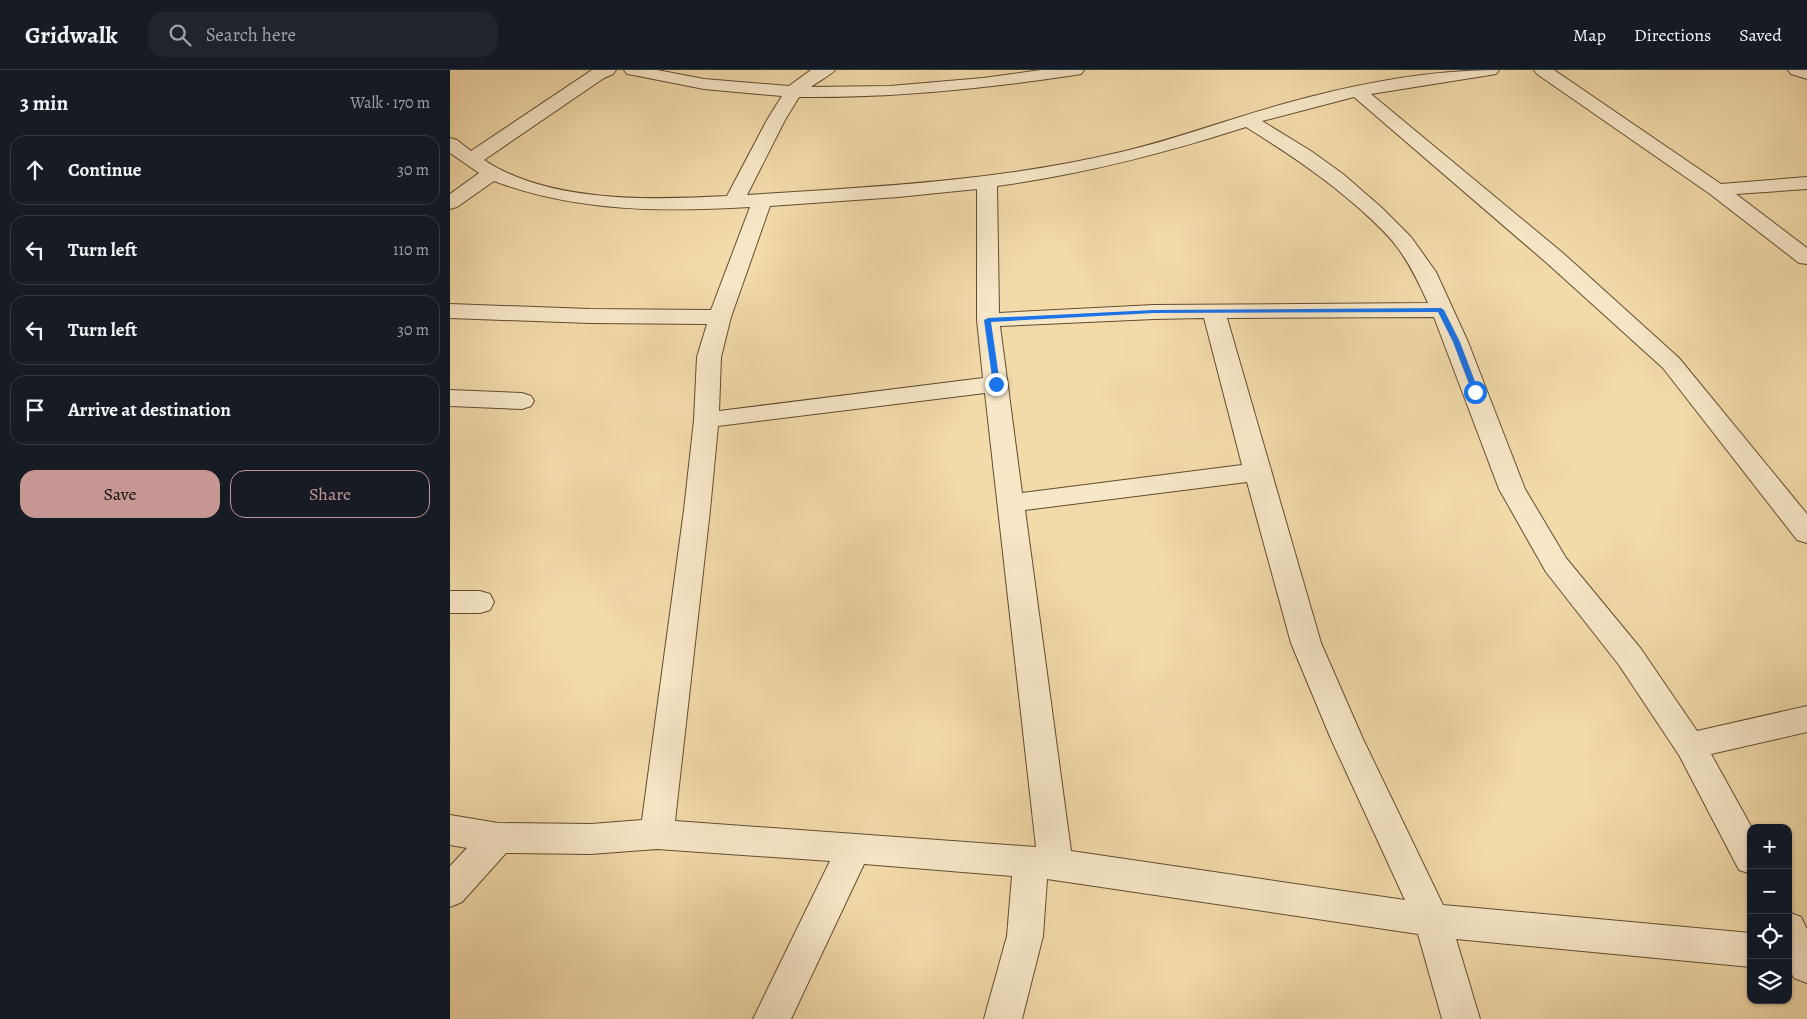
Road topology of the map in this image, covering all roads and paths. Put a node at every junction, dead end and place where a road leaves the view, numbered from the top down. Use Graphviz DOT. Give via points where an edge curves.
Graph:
graph roads {
  1 [pos="607,70"];
  2 [pos="633,70"];
  3 [pos="826,70"];
  4 [pos="1075,70"];
  5 [pos="1490,70"];
  6 [pos="1543,70"];
  7 [pos="1797,70"];
  8 [pos="1807,74"];
  9 [pos="794,91"];
  10 [pos="1358,92"];
  11 [pos="1248,121"];
  12 [pos="450,144"];
  13 [pos="472,159"];
  14 [pos="492,173"];
  15 [pos="987,182"];
  16 [pos="1807,184"];
  17 [pos="1717,190"];
  18 [pos="762,201"];
  19 [pos="734,202"];
  20 [pos="450,203"];
  21 [pos="1805,255"];
  22 [pos="450,310"];
  23 [pos="1441,310"];
  24 [pos="1214,312"];
  25 [pos="720,317"];
  26 [pos="988,320"];
  27 [pos="996,384"];
  28 [pos="450,398"];
  29 [pos="522,401"];
  30 [pos="706,420"];
  31 [pos="1257,472"];
  32 [pos="1012,504"];
  33 [pos="1807,533"];
  34 [pos="450,602"];
  35 [pos="480,602"];
  36 [pos="1807,720"];
  37 [pos="1690,746"];
  38 [pos="450,830"];
  39 [pos="657,834"];
  40 [pos="498,838"];
  41 [pos="854,848"];
  42 [pos="1747,852"];
  43 [pos="1043,863"];
  44 [pos="450,891"];
  45 [pos="1432,920"];
  46 [pos="1747,950"];
  47 [pos="772,1019"];
  48 [pos="1003,1019"];
  49 [pos="1461,1019"];
  1 -- 13 [label="street"];
  2 -- 9 [label="street" via="703,84"];
  3 -- 9 [label="street"];
  4 -- 9 [label="street" via="948,88"];
  5 -- 10 [label="street"];
  6 -- 17 [label="street"];
  7 -- 8 [label="street"];
  9 -- 19 [label="street"];
  10 -- 11 [label="street" via="1314,101"];
  10 -- 33 [label="street" via="1556,259 1671,363"];
  11 -- 15 [label="street" via="1096,164"];
  11 -- 23 [label="street" via="1304,155 1375,212 1404,241 1425,272"];
  12 -- 13 [label="street"];
  13 -- 14 [label="street"];
  14 -- 19 [label="street" via="539,191 621,203"];
  14 -- 20 [label="street"];
  15 -- 18 [label="street"];
  15 -- 26 [label="street"];
  16 -- 17 [label="street"];
  17 -- 21 [label="street"];
  18 -- 19 [label="street"];
  18 -- 25 [label="street"];
  22 -- 25 [label="street"];
  23 -- 24 [label="street"];
  23 -- 37 [label="street" via="1512,489 1556,566 1630,657"];
  24 -- 26 [label="street" via="1109,313"];
  24 -- 31 [label="street"];
  25 -- 30 [label="street" via="709,357"];
  26 -- 27 [label="street"];
  27 -- 30 [label="street"];
  27 -- 32 [label="street"];
  28 -- 29 [label="street"];
  30 -- 39 [label="street"];
  31 -- 32 [label="street"];
  31 -- 45 [label="street" via="1306,643 1347,740"];
  32 -- 43 [label="street"];
  34 -- 35 [label="street"];
  36 -- 37 [label="street"];
  37 -- 42 [label="street"];
  38 -- 40 [label="street"];
  39 -- 40 [label="street" via="591,839"];
  39 -- 41 [label="street"];
  40 -- 44 [label="street"];
  41 -- 43 [label="street"];
  41 -- 47 [label="street"];
  43 -- 45 [label="street"];
  43 -- 48 [label="street"];
  45 -- 46 [label="street"];
  45 -- 49 [label="street"];
}
